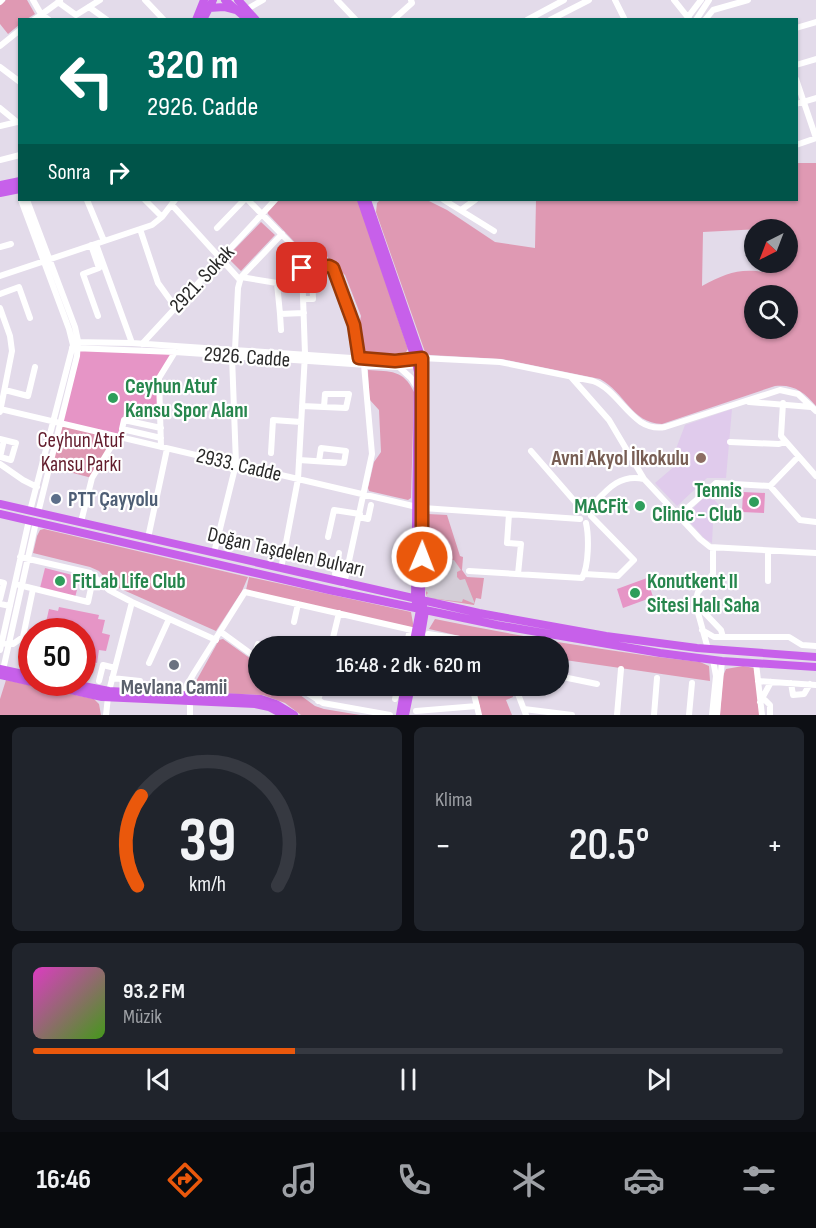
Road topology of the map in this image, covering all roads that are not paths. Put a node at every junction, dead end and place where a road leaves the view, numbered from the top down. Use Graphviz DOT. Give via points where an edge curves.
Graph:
graph roads {
  1 [pos="33,0"];
  2 [pos="100,0"];
  3 [pos="145,0"];
  4 [pos="204,0"];
  5 [pos="213,0"];
  6 [pos="225,0"];
  7 [pos="238,0"];
  8 [pos="263,0"];
  9 [pos="338,0"];
  10 [pos="564,0"];
  11 [pos="588,0"];
  12 [pos="615,0"];
  13 [pos="674,0"];
  14 [pos="700,0"];
  15 [pos="709,0"];
  16 [pos="748,0"];
  17 [pos="60,1"];
  18 [pos="411,2"];
  19 [pos="89,7"];
  20 [pos="209,8"];
  21 [pos="243,10"];
  22 [pos="41,14"];
  23 [pos="36,18"];
  24 [pos="47,18"];
  25 [pos="104,18"];
  26 [pos="162,18"];
  27 [pos="197,18"];
  28 [pos="204,18"];
  29 [pos="247,18"];
  30 [pos="253,18"];
  31 [pos="354,18"];
  32 [pos="395,18"];
  33 [pos="531,18"];
  34 [pos="553,18"];
  35 [pos="624,18"];
  36 [pos="689,18"];
  37 [pos="700,18"];
  38 [pos="816,22"];
  39 [pos="798,27"];
  40 [pos="18,31"];
  41 [pos="13,35"];
  42 [pos="18,39"];
  43 [pos="0,46"];
  44 [pos="816,59"];
  45 [pos="798,64"];
  46 [pos="0,68"];
  47 [pos="18,81"];
  48 [pos="798,84"];
  49 [pos="816,98"];
  50 [pos="805,102"];
  51 [pos="798,104"];
  52 [pos="0,108"];
  53 [pos="18,122"];
  54 [pos="0,126"];
  55 [pos="816,138"];
  56 [pos="798,144"];
  57 [pos="18,156"];
  58 [pos="0,160"];
  59 [pos="0,185"];
  60 [pos="18,190"];
  61 [pos="0,193"];
  62 [pos="23,201"];
  63 [pos="27,201"];
  64 [pos="87,201"];
  65 [pos="146,201"];
  66 [pos="245,201"];
  67 [pos="247,201"];
  68 [pos="274,201"];
  69 [pos="361,201"];
  70 [pos="367,201"];
  71 [pos="446,201"];
  72 [pos="474,201"];
  73 [pos="174,202"];
  74 [pos="461,210"];
  75 [pos="262,213"];
  76 [pos="162,217"];
  77 [pos="217,228"];
  78 [pos="140,229"];
  79 [pos="494,231"];
  80 [pos="282,234"];
  81 [pos="104,241"];
  82 [pos="11,244"];
  83 [pos="93,245"];
  84 [pos="0,248"];
  85 [pos="221,258"];
  86 [pos="47,260"];
  87 [pos="302,268"];
  88 [pos="312,274"];
  89 [pos="0,276"];
  90 [pos="240,279"];
  91 [pos="0,294"];
  92 [pos="303,299"];
  93 [pos="0,308"];
  94 [pos="176,308"];
  95 [pos="304,313"];
  96 [pos="280,314"];
  97 [pos="98,316"];
  98 [pos="30,318"];
  99 [pos="281,330"];
  100 [pos="0,332"];
  101 [pos="9,333"];
  102 [pos="132,343"];
  103 [pos="142,344"];
  104 [pos="75,345"];
  105 [pos="175,352"];
  106 [pos="234,353"];
  107 [pos="305,357"];
  108 [pos="359,358"];
  109 [pos="419,361"];
  110 [pos="364,365"];
  111 [pos="35,367"];
  112 [pos="399,367"];
  113 [pos="570,376"];
  114 [pos="418,389"];
  115 [pos="5,390"];
  116 [pos="743,402"];
  117 [pos="783,403"];
  118 [pos="302,406"];
  119 [pos="324,407"];
  120 [pos="0,410"];
  121 [pos="815,410"];
  122 [pos="301,422"];
  123 [pos="53,423"];
  124 [pos="61,424"];
  125 [pos="149,426"];
  126 [pos="160,428"];
  127 [pos="148,435"];
  128 [pos="117,437"];
  129 [pos="161,438"];
  130 [pos="2,439"];
  131 [pos="730,442"];
  132 [pos="785,442"];
  133 [pos="147,444"];
  134 [pos="164,448"];
  135 [pos="531,450"];
  136 [pos="271,453"];
  137 [pos="0,457"];
  138 [pos="798,457"];
  139 [pos="299,460"];
  140 [pos="318,461"];
  141 [pos="0,464"];
  142 [pos="235,465"];
  143 [pos="816,476"];
  144 [pos="298,479"];
  145 [pos="644,479"];
  146 [pos="770,486"];
  147 [pos="37,487"];
  148 [pos="364,494"];
  149 [pos="0,504"];
  150 [pos="371,505"];
  151 [pos="420,507"];
  152 [pos="34,512"];
  153 [pos="587,513"];
  154 [pos="0,514"];
  155 [pos="509,514"];
  156 [pos="359,516"];
  157 [pos="678,516"];
  158 [pos="32,521"];
  159 [pos="583,521"];
  160 [pos="81,522"];
  161 [pos="816,522"];
  162 [pos="328,537"];
  163 [pos="148,538"];
  164 [pos="713,548"];
  165 [pos="768,550"];
  166 [pos="214,553"];
  167 [pos="339,553"];
  168 [pos="816,553"];
  169 [pos="20,557"];
  170 [pos="28,559"];
  171 [pos="281,568"];
  172 [pos="469,571"];
  173 [pos="91,574"];
  174 [pos="518,574"];
  175 [pos="585,574"];
  176 [pos="345,580"];
  177 [pos="768,581"];
  178 [pos="2,582"];
  179 [pos="18,585"];
  180 [pos="33,589"];
  181 [pos="0,599"];
  182 [pos="132,602"];
  183 [pos="0,604"];
  184 [pos="298,604"];
  185 [pos="420,605"];
  186 [pos="10,606"];
  187 [pos="699,606"];
  188 [pos="339,613"];
  189 [pos="169,619"];
  190 [pos="294,622"];
  191 [pos="702,630"];
  192 [pos="221,632"];
  193 [pos="412,632"];
  194 [pos="428,634"];
  195 [pos="333,636"];
  196 [pos="410,636"];
  197 [pos="412,636"];
  198 [pos="419,636"];
  199 [pos="441,636"];
  200 [pos="720,637"];
  201 [pos="216,640"];
  202 [pos="3,646"];
  203 [pos="816,646"];
  204 [pos="708,649"];
  205 [pos="721,650"];
  206 [pos="248,651"];
  207 [pos="816,657"];
  208 [pos="717,660"];
  209 [pos="149,663"];
  210 [pos="756,663"];
  211 [pos="816,667"];
  212 [pos="115,668"];
  213 [pos="621,669"];
  214 [pos="1,672"];
  215 [pos="18,674"];
  216 [pos="18,677"];
  217 [pos="112,678"];
  218 [pos="569,678"];
  219 [pos="657,678"];
  220 [pos="99,681"];
  221 [pos="140,681"];
  222 [pos="758,681"];
  223 [pos="771,682"];
  224 [pos="692,683"];
  225 [pos="791,683"];
  226 [pos="597,684"];
  227 [pos="813,684"];
  228 [pos="96,691"];
  229 [pos="96,692"];
  230 [pos="109,694"];
  231 [pos="311,696"];
  232 [pos="319,696"];
  233 [pos="396,696"];
  234 [pos="403,696"];
  235 [pos="409,696"];
  236 [pos="474,696"];
  237 [pos="519,696"];
  238 [pos="188,698"];
  239 [pos="395,699"];
  240 [pos="318,701"];
  241 [pos="761,701"];
  242 [pos="477,706"];
  243 [pos="416,711"];
  244 [pos="525,712"];
  245 [pos="106,715"];
  246 [pos="189,715"];
  247 [pos="285,715"];
  248 [pos="294,715"];
  249 [pos="390,715"];
  250 [pos="400,715"];
  251 [pos="405,715"];
  252 [pos="479,715"];
  253 [pos="572,715"];
  254 [pos="617,715"];
  255 [pos="654,715"];
  256 [pos="689,715"];
  257 [pos="712,715"];
  258 [pos="717,715"];
  259 [pos="762,715"];
  260 [pos="770,715"];
  1 -- 22 [label="street"];
  2 -- 19 [label="street"];
  3 -- 26 [label="street"];
  4 -- 27 [label="main road"];
  5 -- 20 [label="main road"];
  6 -- 21 [label="main road"];
  7 -- 21 [label="main road"];
  8 -- 21 [label="street"];
  9 -- 31 [label="street"];
  10 -- 33 [label="street"];
  11 -- 34 [label="street"];
  12 -- 35 [label="street"];
  13 -- 36 [label="street"];
  14 -- 36 [label="street"];
  15 -- 37 [label="street"];
  16 -- 37 [label="street"];
  17 -- 19 [label="street" via="76,15"];
  17 -- 22 [label="street"];
  18 -- 32 [label="street"];
  19 -- 25 [label="street"];
  20 -- 21 [label="main road"];
  20 -- 28 [label="main road"];
  21 -- 29 [label="main road"];
  21 -- 30 [label="main road"];
  22 -- 23 [label="street"];
  22 -- 24 [label="street"];
  38 -- 39 [label="street"];
  40 -- 41 [label="street"];
  41 -- 42 [label="street"];
  41 -- 43 [label="street"];
  44 -- 45 [label="street"];
  46 -- 47 [label="street"];
  48 -- 50 [label="street"];
  49 -- 50 [label="street"];
  50 -- 51 [label="street"];
  50 -- 55 [label="street"];
  52 -- 53 [label="street"];
  53 -- 54 [label="street"];
  55 -- 56 [label="street"];
  57 -- 58 [label="street"];
  59 -- 60 [label="main road"];
  60 -- 61 [label="main road"];
  62 -- 86 [label="street"];
  63 -- 86 [label="street"];
  64 -- 81 [label="street"];
  65 -- 76 [label="street"];
  66 -- 77 [label="street"];
  67 -- 75 [label="street"];
  68 -- 75 [label="street, 2921. Sokak"];
  69 -- 109 [label="main road"];
  70 -- 109 [label="main road"];
  71 -- 74 [label="street"];
  72 -- 74 [label="street"];
  73 -- 76 [label="street"];
  73 -- 85 [label="street"];
  74 -- 79 [label="street"];
  75 -- 80 [label="street"];
  75 -- 85 [label="street, 2921. Sokak"];
  76 -- 78 [label="street"];
  78 -- 81 [label="street"];
  78 -- 94 [label="street" via="158,283"];
  80 -- 87 [label="street" via="297,250"];
  80 -- 90 [label="street"];
  81 -- 83 [label="street"];
  82 -- 84 [label="street"];
  83 -- 86 [label="street"];
  83 -- 97 [label="street" via="99,268 83,274"];
  83 -- 102 [label="street"];
  85 -- 90 [label="street"];
  85 -- 94 [label="street, 2921. Sokak"];
  86 -- 89 [label="street"];
  86 -- 104 [label="street"];
  87 -- 92 [label="street"];
  87 -- 108 [label="street" via="333,268 354,325"];
  88 -- 92 [label="street" via="312,299"];
  90 -- 96 [label="street" via="277,283"];
  90 -- 106 [label="street"];
  91 -- 98 [label="street" via="19,287"];
  92 -- 95 [label="street"];
  93 -- 101 [label="street"];
  94 -- 103 [label="street, 2921. Sokak"];
  95 -- 96 [label="street"];
  95 -- 107 [label="street"];
  96 -- 99 [label="street"];
  100 -- 101 [label="street"];
  101 -- 115 [label="street" via="12,355"];
  102 -- 103 [label="street, 2926. Cadde"];
  102 -- 104 [label="street, 2926. Cadde"];
  103 -- 106 [label="street, 2926. Cadde"];
  104 -- 105 [label="street, 2926. Cadde"];
  104 -- 123 [label="street"];
  104 -- 124 [label="street"];
  105 -- 106 [label="street, 2926. Cadde"];
  105 -- 126 [label="street" via="159,378"];
  106 -- 107 [label="street, 2926. Cadde"];
  106 -- 142 [label="street"];
  107 -- 108 [label="street, 2926. Cadde"];
  107 -- 110 [label="street, 2926. Cadde"];
  107 -- 118 [label="street"];
  108 -- 109 [label="street, 2926. Cadde"];
  109 -- 112 [label="street, 2926. Cadde"];
  109 -- 113 [label="street" via="436,358 500,362"];
  109 -- 114 [label="main road"];
  109 -- 151 [label="main road"];
  110 -- 112 [label="street, 2926. Cadde"];
  110 -- 148 [label="street" via="372,454"];
  111 -- 115 [label="street" via="28,396"];
  112 -- 114 [label="street"];
  113 -- 116 [label="street" via="601,384 637,419 654,428"];
  113 -- 145 [label="street" via="609,420"];
  114 -- 151 [label="main road"];
  115 -- 120 [label="street"];
  116 -- 117 [label="street"];
  116 -- 121 [label="street" via="787,390"];
  117 -- 121 [label="street"];
  117 -- 132 [label="street" via="780,431"];
  118 -- 119 [label="street"];
  118 -- 122 [label="street"];
  120 -- 123 [label="street, 2933. Cadde"];
  122 -- 136 [label="street" via="273,420"];
  122 -- 139 [label="street"];
  123 -- 124 [label="street, 2933. Cadde"];
  123 -- 147 [label="street"];
  124 -- 128 [label="street, 2933. Cadde"];
  124 -- 152 [label="street"];
  125 -- 126 [label="street"];
  125 -- 127 [label="street"];
  125 -- 127 [label="street" via="124,420 122,429"];
  126 -- 129 [label="street"];
  127 -- 129 [label="street"];
  127 -- 133 [label="street"];
  128 -- 133 [label="street, 2933. Cadde"];
  128 -- 160 [label="street" via="92,478"];
  129 -- 134 [label="street"];
  130 -- 137 [label="street"];
  130 -- 137 [label="street" via="16,443 11,460"];
  131 -- 132 [label="street"];
  132 -- 138 [label="street"];
  133 -- 134 [label="street, 2933. Cadde"];
  134 -- 142 [label="street, 2933. Cadde"];
  134 -- 163 [label="street"];
  135 -- 153 [label="street"];
  138 -- 143 [label="street"];
  138 -- 146 [label="street"];
  139 -- 140 [label="street"];
  139 -- 144 [label="street"];
  140 -- 140 [label="street" via="344,463 346,451 321,448"];
  141 -- 147 [label="street"];
  142 -- 144 [label="street, 2933. Cadde"];
  142 -- 166 [label="street"];
  144 -- 148 [label="street, 2933. Cadde"];
  144 -- 171 [label="street"];
  145 -- 153 [label="street" via="619,481"];
  145 -- 157 [label="street"];
  146 -- 157 [label="street" via="716,483"];
  146 -- 161 [label="street" via="800,520"];
  147 -- 152 [label="street"];
  148 -- 151 [label="street, 2933. Cadde"];
  148 -- 156 [label="street"];
  149 -- 152 [label="main road, Doğan Taşdelen Bulvarı"];
  150 -- 156 [label="street" via="368,519"];
  151 -- 155 [label="street, 2933. Cadde"];
  151 -- 185 [label="main road"];
  152 -- 160 [label="main road, Doğan Taşdelen Bulvarı"];
  153 -- 159 [label="street" via="589,521"];
  153 -- 175 [label="street" via="634,560 618,576"];
  154 -- 158 [label="main road, Doğan Taşdelen Bulvarı"];
  155 -- 159 [label="street, 2933. Cadde"];
  155 -- 174 [label="street" via="507,543 521,544"];
  156 -- 162 [label="street" via="334,510"];
  156 -- 176 [label="street"];
  157 -- 164 [label="street"];
  158 -- 169 [label="street"];
  158 -- 170 [label="street"];
  158 -- 185 [label="main road, Doğan Taşdelen Bulvarı"];
  159 -- 175 [label="street" via="588,535"];
  160 -- 163 [label="main road, Doğan Taşdelen Bulvarı"];
  163 -- 166 [label="main road, Doğan Taşdelen Bulvarı"];
  164 -- 165 [label="street"];
  164 -- 191 [label="street" via="713,574 695,600"];
  165 -- 168 [label="street"];
  165 -- 177 [label="street"];
  166 -- 171 [label="main road, Doğan Taşdelen Bulvarı"];
  167 -- 176 [label="street" via="335,574"];
  169 -- 170 [label="street"];
  169 -- 179 [label="street"];
  170 -- 173 [label="street"];
  170 -- 179 [label="street"];
  171 -- 176 [label="main road, Doğan Taşdelen Bulvarı"];
  172 -- 174 [label="street"];
  173 -- 180 [label="street" via="88,602"];
  173 -- 182 [label="street" via="110,591"];
  174 -- 175 [label="street" via="582,578"];
  176 -- 185 [label="main road, Doğan Taşdelen Bulvarı"];
  178 -- 181 [label="street"];
  179 -- 180 [label="street"];
  179 -- 186 [label="street"];
  179 -- 202 [label="street"];
  180 -- 202 [label="street" via="23,637"];
  182 -- 189 [label="street"];
  182 -- 212 [label="street"];
  183 -- 186 [label="street"];
  184 -- 188 [label="street"];
  184 -- 190 [label="street"];
  184 -- 192 [label="street" via="245,592"];
  185 -- 193 [label="main road"];
  185 -- 198 [label="main road"];
  185 -- 204 [label="main road, Doğan Taşdelen Bulvarı"];
  185 -- 208 [label="main road, Doğan Taşdelen Bulvarı" via="608,645"];
  186 -- 202 [label="street"];
  187 -- 200 [label="street" via="721,630"];
  188 -- 193 [label="street"];
  188 -- 195 [label="street"];
  189 -- 201 [label="street"];
  189 -- 209 [label="street"];
  191 -- 200 [label="street"];
  191 -- 204 [label="street"];
  192 -- 201 [label="street"];
  192 -- 206 [label="street"];
  193 -- 196 [label="street"];
  193 -- 197 [label="main road"];
  194 -- 199 [label="street"];
  200 -- 203 [label="street" via="789,637 802,645"];
  200 -- 205 [label="street"];
  201 -- 238 [label="street" via="191,677"];
  202 -- 214 [label="street"];
  204 -- 205 [label="main road, Doğan Taşdelen Bulvarı"];
  204 -- 208 [label="main road"];
  205 -- 207 [label="main road, Doğan Taşdelen Bulvarı"];
  205 -- 208 [label="main road"];
  208 -- 210 [label="main road, Doğan Taşdelen Bulvarı"];
  208 -- 257 [label="street"];
  208 -- 258 [label="street"];
  210 -- 211 [label="main road, Doğan Taşdelen Bulvarı"];
  210 -- 222 [label="street"];
  212 -- 217 [label="street"];
  212 -- 220 [label="street" via="104,665"];
  213 -- 254 [label="street"];
  214 -- 215 [label="main road"];
  214 -- 216 [label="main road"];
  217 -- 221 [label="street"];
  217 -- 230 [label="street"];
  218 -- 226 [label="street"];
  219 -- 255 [label="street"];
  222 -- 223 [label="street"];
  222 -- 241 [label="street"];
  223 -- 225 [label="street"];
  223 -- 241 [label="street"];
  224 -- 256 [label="street"];
  225 -- 227 [label="street"];
  225 -- 227 [label="street" via="793,695 804,694"];
  228 -- 230 [label="main road"];
  229 -- 230 [label="main road"];
  230 -- 238 [label="main road"];
  230 -- 245 [label="street"];
  231 -- 240 [label="street"];
  232 -- 240 [label="street"];
  233 -- 239 [label="street"];
  234 -- 250 [label="main road"];
  235 -- 251 [label="main road"];
  236 -- 242 [label="street"];
  237 -- 244 [label="street"];
  238 -- 246 [label="street"];
  238 -- 247 [label="main road" via="262,705"];
  238 -- 248 [label="main road" via="261,699"];
  240 -- 249 [label="street"];
  241 -- 259 [label="street"];
  241 -- 260 [label="street" via="770,703"];
  242 -- 243 [label="street"];
  242 -- 252 [label="street"];
  244 -- 253 [label="street"];
}
